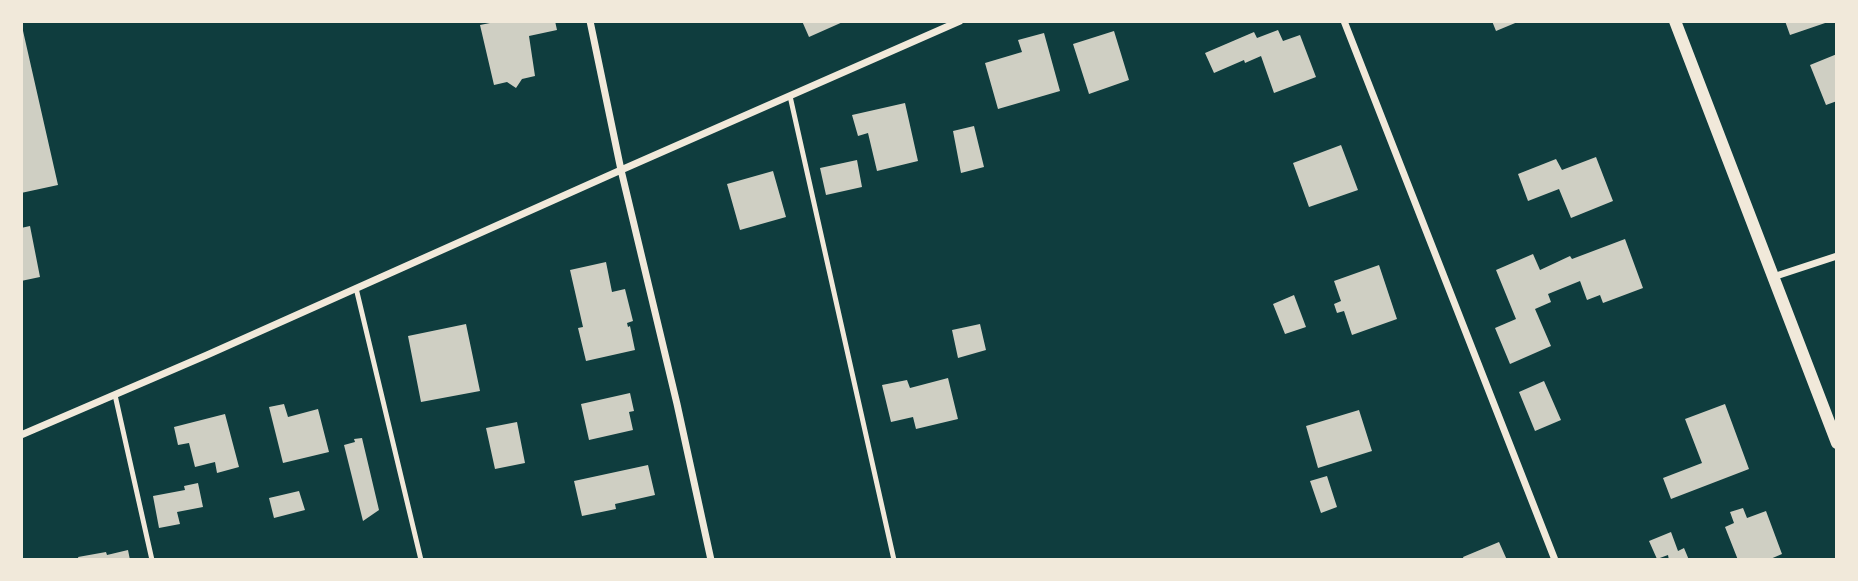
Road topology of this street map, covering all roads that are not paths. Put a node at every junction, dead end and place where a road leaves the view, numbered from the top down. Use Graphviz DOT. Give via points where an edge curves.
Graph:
graph roads {
  1 [pos="590,21"];
  2 [pos="960,21"];
  3 [pos="1344,21"];
  4 [pos="1675,21"];
  5 [pos="790,96"];
  6 [pos="621,170"];
  7 [pos="1837,256"];
  8 [pos="1773,277"];
  9 [pos="356,288"];
  10 [pos="115,395"];
  11 [pos="21,435"];
  12 [pos="1837,443"];
  13 [pos="152,560"];
  14 [pos="421,560"];
  15 [pos="711,560"];
  16 [pos="894,560"];
  17 [pos="1555,560"];
  1 -- 6 [label="street"];
  2 -- 5 [label="street"];
  3 -- 17 [label="street"];
  4 -- 8 [label="street"];
  5 -- 6 [label="street"];
  5 -- 16 [label="lane"];
  6 -- 9 [label="street"];
  6 -- 15 [label="street"];
  7 -- 8 [label="street"];
  8 -- 12 [label="street"];
  9 -- 10 [label="street"];
  9 -- 14 [label="lane"];
  10 -- 11 [label="street"];
  10 -- 13 [label="lane"];
}
